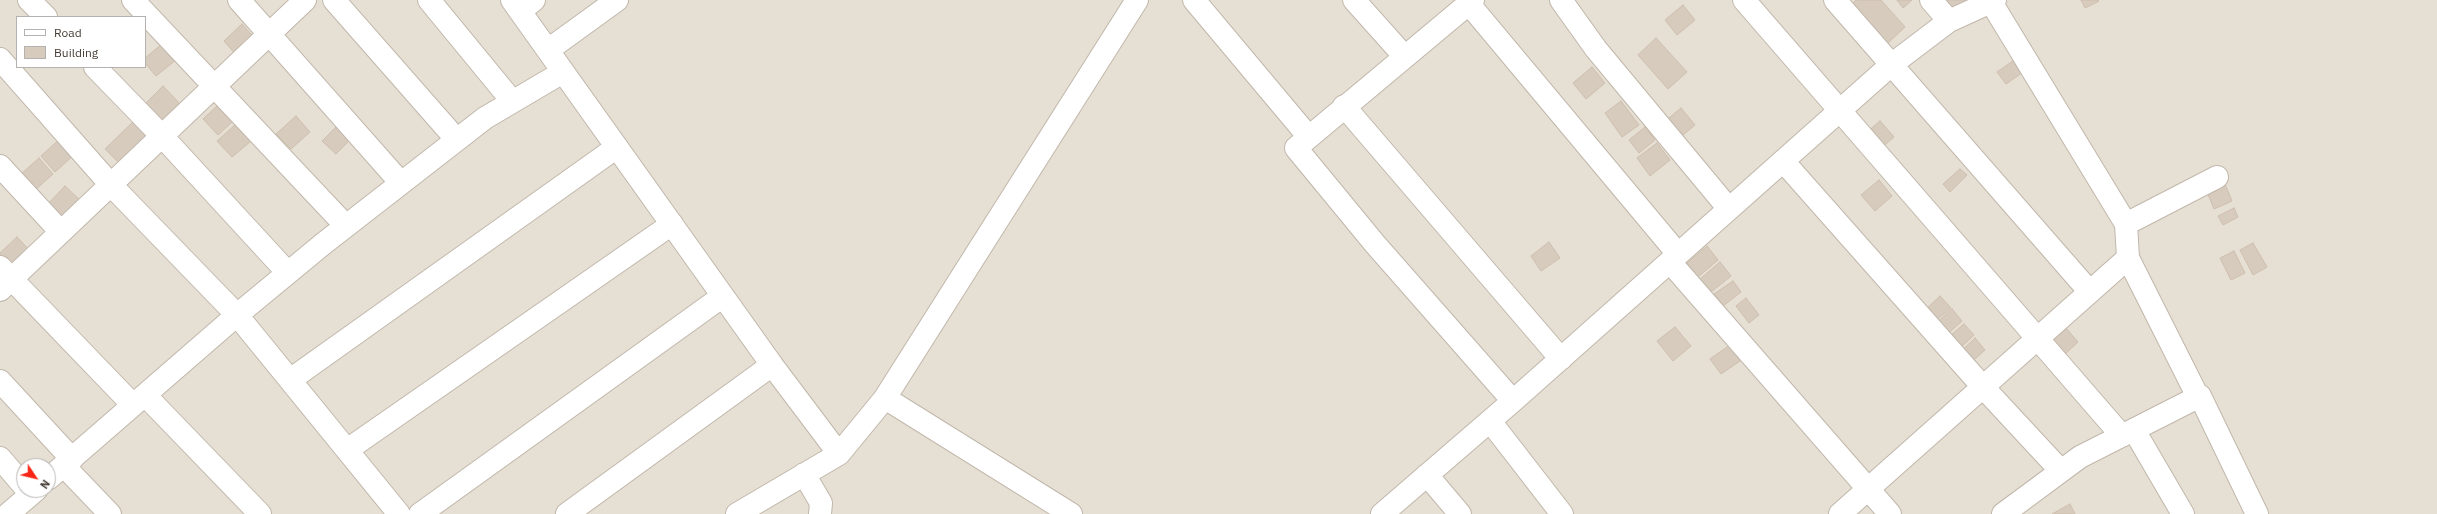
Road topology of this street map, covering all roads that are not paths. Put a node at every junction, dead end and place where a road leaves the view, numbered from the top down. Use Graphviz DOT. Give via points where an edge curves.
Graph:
graph roads {
  1 [pos="29,0"];
  2 [pos="133,0"];
  3 [pos="239,0"];
  4 [pos="305,0"];
  5 [pos="334,0"];
  6 [pos="429,0"];
  7 [pos="617,0"];
  8 [pos="1137,0"];
  9 [pos="1194,0"];
  10 [pos="1354,0"];
  11 [pos="1561,0"];
  12 [pos="1744,0"];
  13 [pos="1835,0"];
  14 [pos="1931,0"];
  15 [pos="1993,1"];
  16 [pos="522,4"];
  17 [pos="1461,4"];
  18 [pos="45,16"];
  19 [pos="1949,22"];
  20 [pos="269,34"];
  21 [pos="548,50"];
  22 [pos="1404,57"];
  23 [pos="0,59"];
  24 [pos="1891,66"];
  25 [pos="96,68"];
  26 [pos="563,72"];
  27 [pos="214,87"];
  28 [pos="512,101"];
  29 [pos="1344,106"];
  30 [pos="1840,109"];
  31 [pos="162,136"];
  32 [pos="1308,136"];
  33 [pos="457,140"];
  34 [pos="617,147"];
  35 [pos="1783,161"];
  36 [pos="0,166"];
  37 [pos="2217,177"];
  38 [pos="401,183"];
  39 [pos="111,185"];
  40 [pos="1729,209"];
  41 [pos="672,224"];
  42 [pos="2126,224"];
  43 [pos="346,226"];
  44 [pos="61,232"];
  45 [pos="1674,258"];
  46 [pos="2128,258"];
  47 [pos="288,273"];
  48 [pos="4,279"];
  49 [pos="2090,292"];
  50 [pos="723,296"];
  51 [pos="237,315"];
  52 [pos="2038,338"];
  53 [pos="1561,359"];
  54 [pos="772,365"];
  55 [pos="290,380"];
  56 [pos="0,381"];
  57 [pos="1983,387"];
  58 [pos="2198,397"];
  59 [pos="885,398"];
  60 [pos="139,400"];
  61 [pos="1513,402"];
  62 [pos="1490,421"];
  63 [pos="2128,433"];
  64 [pos="347,450"];
  65 [pos="838,454"];
  66 [pos="0,458"];
  67 [pos="61,468"];
  68 [pos="2061,471"];
  69 [pos="804,474"];
  70 [pos="16,475"];
  71 [pos="1428,475"];
  72 [pos="1867,490"];
  73 [pos="23,498"];
  74 [pos="8,514"];
  75 [pos="110,514"];
  76 [pos="260,514"];
  77 [pos="399,514"];
  78 [pos="420,514"];
  79 [pos="567,514"];
  80 [pos="737,514"];
  81 [pos="820,514"];
  82 [pos="1071,514"];
  83 [pos="1382,514"];
  84 [pos="1460,514"];
  85 [pos="1562,514"];
  86 [pos="1840,514"];
  87 [pos="1890,514"];
  88 [pos="2003,514"];
  89 [pos="2183,514"];
  90 [pos="2257,514"];
  1 -- 18 [label="street"];
  2 -- 27 [label="street"];
  3 -- 20 [label="street"];
  4 -- 20 [label="street"];
  5 -- 33 [label="street"];
  6 -- 28 [label="street"];
  7 -- 21 [label="street"];
  8 -- 59 [label="street"];
  9 -- 32 [label="street"];
  10 -- 22 [label="street"];
  11 -- 40 [label="street" via="1596,49"];
  12 -- 30 [label="street"];
  13 -- 24 [label="street"];
  14 -- 19 [label="street"];
  15 -- 19 [label="street"];
  15 -- 42 [label="street"];
  16 -- 21 [label="street"];
  17 -- 22 [label="street"];
  17 -- 45 [label="street"];
  19 -- 24 [label="street"];
  20 -- 27 [label="street"];
  20 -- 38 [label="street"];
  21 -- 26 [label="street"];
  22 -- 29 [label="street"];
  23 -- 39 [label="street"];
  24 -- 30 [label="street"];
  24 -- 49 [label="street"];
  25 -- 31 [label="street"];
  26 -- 28 [label="street"];
  26 -- 34 [label="street"];
  27 -- 31 [label="street"];
  27 -- 43 [label="street"];
  28 -- 33 [label="street"];
  29 -- 32 [label="street"];
  29 -- 53 [label="street"];
  30 -- 35 [label="street"];
  30 -- 52 [label="street"];
  31 -- 39 [label="street"];
  31 -- 47 [label="street"];
  32 -- 61 [label="street" via="1296,148 1375,244"];
  33 -- 38 [label="street"];
  34 -- 41 [label="street"];
  34 -- 55 [label="street"];
  35 -- 40 [label="street"];
  35 -- 57 [label="street"];
  36 -- 44 [label="street"];
  37 -- 42 [label="street"];
  38 -- 43 [label="street"];
  39 -- 44 [label="street"];
  39 -- 51 [label="street"];
  40 -- 45 [label="street"];
  41 -- 50 [label="street"];
  41 -- 64 [label="street"];
  42 -- 46 [label="street"];
  43 -- 47 [label="street"];
  44 -- 48 [label="street"];
  45 -- 53 [label="street"];
  45 -- 72 [label="street"];
  46 -- 49 [label="street"];
  46 -- 58 [label="street"];
  47 -- 51 [label="street"];
  48 -- 60 [label="street"];
  49 -- 52 [label="street"];
  50 -- 54 [label="street"];
  50 -- 78 [label="street"];
  51 -- 55 [label="street"];
  51 -- 60 [label="street"];
  52 -- 57 [label="street"];
  52 -- 63 [label="street"];
  53 -- 61 [label="street"];
  54 -- 65 [label="street"];
  54 -- 79 [label="street"];
  55 -- 64 [label="street"];
  56 -- 67 [label="street"];
  57 -- 68 [label="street"];
  57 -- 72 [label="street"];
  58 -- 63 [label="street"];
  58 -- 90 [label="street" via="2200,396"];
  59 -- 65 [label="street"];
  59 -- 82 [label="street"];
  60 -- 67 [label="street"];
  60 -- 76 [label="street"];
  61 -- 62 [label="street"];
  62 -- 71 [label="street"];
  62 -- 85 [label="street"];
  63 -- 68 [label="street" via="2080,457"];
  63 -- 89 [label="street"];
  64 -- 77 [label="street"];
  65 -- 69 [label="street"];
  66 -- 70 [label="street"];
  67 -- 75 [label="street"];
  68 -- 88 [label="street"];
  69 -- 80 [label="street"];
  69 -- 81 [label="street" via="821,503"];
  71 -- 83 [label="street"];
  71 -- 84 [label="street"];
  72 -- 86 [label="street"];
  72 -- 87 [label="street"];
  73 -- 74 [label="street"];
}
